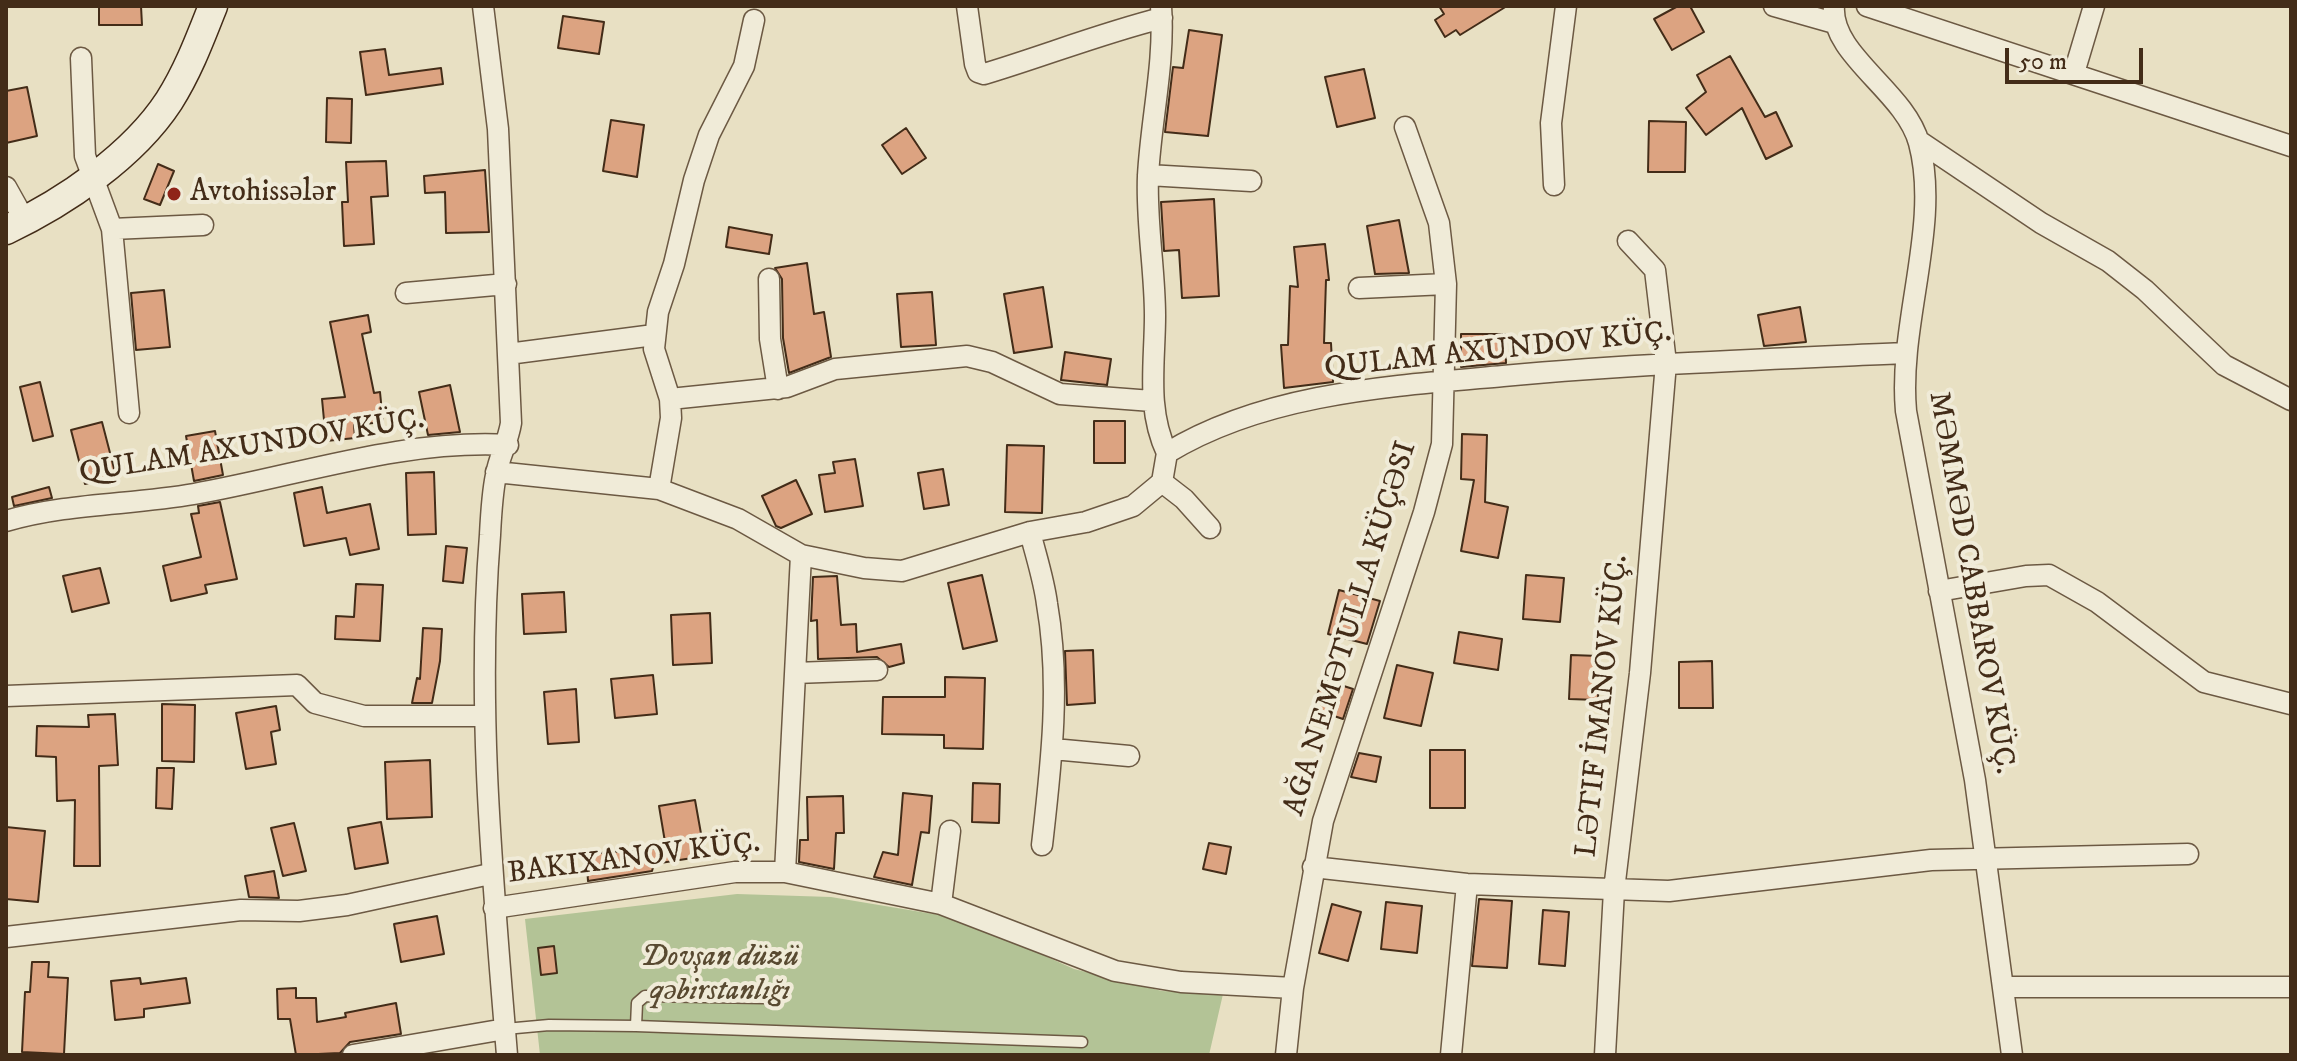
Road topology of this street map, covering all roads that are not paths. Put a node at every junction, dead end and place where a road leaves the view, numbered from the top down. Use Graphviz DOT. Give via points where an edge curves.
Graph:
graph roads {
  1 [pos="213,6"];
  2 [pos="483,6"];
  3 [pos="967,6"];
  4 [pos="1566,6"];
  5 [pos="1774,6"];
  6 [pos="1867,6"];
  7 [pos="2094,6"];
  8 [pos="1162,12"];
  9 [pos="1834,14"];
  10 [pos="754,20"];
  11 [pos="81,58"];
  12 [pos="2074,73"];
  13 [pos="1405,127"];
  14 [pos="1919,141"];
  15 [pos="2291,146"];
  16 [pos="95,174"];
  17 [pos="1148,175"];
  18 [pos="1251,181"];
  19 [pos="1554,185"];
  20 [pos="6,187"];
  21 [pos="15,225"];
  22 [pos="203,225"];
  23 [pos="112,229"];
  24 [pos="1628,241"];
  25 [pos="769,279"];
  26 [pos="506,284"];
  27 [pos="1446,284"];
  28 [pos="1359,288"];
  29 [pos="406,293"];
  30 [pos="654,335"];
  31 [pos="1904,353"];
  32 [pos="508,354"];
  33 [pos="1666,363"];
  34 [pos="1445,381"];
  35 [pos="778,389"];
  36 [pos="670,399"];
  37 [pos="2291,400"];
  38 [pos="1152,401"];
  39 [pos="129,413"];
  40 [pos="508,445"];
  41 [pos="1167,453"];
  42 [pos="496,472"];
  43 [pos="1162,482"];
  44 [pos="659,489"];
  45 [pos="6,521"];
  46 [pos="1210,528"];
  47 [pos="1030,532"];
  48 [pos="801,555"];
  49 [pos="1939,591"];
  50 [pos="877,670"];
  51 [pos="795,673"];
  52 [pos="6,696"];
  53 [pos="2291,704"];
  54 [pos="482,716"];
  55 [pos="1053,749"];
  56 [pos="1129,756"];
  57 [pos="950,831"];
  58 [pos="1042,845"];
  59 [pos="2188,854"];
  60 [pos="1988,859"];
  61 [pos="1313,867"];
  62 [pos="785,872"];
  63 [pos="490,874"];
  64 [pos="1467,884"];
  65 [pos="1614,890"];
  66 [pos="941,904"];
  67 [pos="494,908"];
  68 [pos="6,937"];
  69 [pos="2004,987"];
  70 [pos="2291,987"];
  71 [pos="1293,988"];
  72 [pos="765,998"];
  73 [pos="636,1026"];
  74 [pos="505,1029"];
  75 [pos="1082,1042"];
  76 [pos="353,1055"];
  77 [pos="507,1055"];
  78 [pos="1286,1055"];
  79 [pos="1451,1055"];
  80 [pos="1605,1055"];
  81 [pos="2012,1055"];
  1 -- 16 [label="main road" via="168,102"];
  2 -- 26 [label="street" via="498,129"];
  3 -- 8 [label="street" via="975,64 984,74 1074,47"];
  4 -- 19 [label="street" via="1551,123"];
  5 -- 9 [label="street"];
  6 -- 12 [label="street"];
  7 -- 12 [label="street"];
  8 -- 17 [label="street"];
  9 -- 14 [label="street, MƏMMƏD CABBAROV KÜÇ." via="1857,58 1895,96"];
  10 -- 30 [label="street" via="744,66 709,135 694,180"];
  11 -- 16 [label="street" via="85,156"];
  12 -- 15 [label="street"];
  13 -- 27 [label="street, AĞA NEMƏTULLA KÜÇƏSI" via="1439,223"];
  14 -- 31 [label="street, MƏMMƏD CABBAROV KÜÇ." via="1925,205"];
  14 -- 37 [label="street" via="2108,261 2224,365"];
  16 -- 21 [label="main road"];
  16 -- 23 [label="street"];
  17 -- 18 [label="street"];
  17 -- 38 [label="street" via="1155,309"];
  20 -- 21 [label="street"];
  22 -- 23 [label="street"];
  23 -- 39 [label="street"];
  24 -- 33 [label="street, LƏTIF İMANOV KÜÇ." via="1655,270"];
  25 -- 35 [label="street"];
  26 -- 29 [label="street"];
  26 -- 32 [label="street"];
  27 -- 28 [label="street"];
  27 -- 34 [label="street, AĞA NEMƏTULLA KÜÇƏSI"];
  30 -- 32 [label="street"];
  30 -- 36 [label="street"];
  31 -- 33 [label="street, QULAM AXUNDOV KÜÇ."];
  31 -- 49 [label="street, MƏMMƏD CABBAROV KÜÇ." via="1906,411"];
  32 -- 40 [label="street"];
  33 -- 34 [label="street, QULAM AXUNDOV KÜÇ."];
  33 -- 65 [label="street, LƏTIF İMANOV KÜÇ." via="1640,673"];
  34 -- 41 [label="street, QULAM AXUNDOV KÜÇ." via="1297,403 1187,441"];
  34 -- 61 [label="street, AĞA NEMƏTULLA KÜÇƏSI" via="1437,470 1355,716"];
  35 -- 36 [label="street"];
  35 -- 38 [label="street" via="835,369 967,356 1060,394"];
  36 -- 44 [label="street"];
  38 -- 41 [label="street"];
  40 -- 42 [label="street"];
  40 -- 45 [label="street, QULAM AXUNDOV KÜÇ." via="404,451 191,495 98,503"];
  41 -- 43 [label="street"];
  42 -- 44 [label="street"];
  42 -- 54 [label="street"];
  43 -- 46 [label="street"];
  43 -- 47 [label="street" via="1133,506 1086,522"];
  44 -- 48 [label="street" via="738,519"];
  47 -- 48 [label="street" via="902,571"];
  47 -- 55 [label="street" via="1052,639"];
  48 -- 51 [label="street"];
  49 -- 53 [label="street" via="2049,575 2097,602 2204,682"];
  49 -- 60 [label="street, MƏMMƏD CABBAROV KÜÇ."];
  50 -- 51 [label="street"];
  51 -- 62 [label="street"];
  52 -- 54 [label="street" via="297,685 315,703 364,716"];
  54 -- 63 [label="street"];
  55 -- 56 [label="street"];
  55 -- 58 [label="street"];
  57 -- 66 [label="street"];
  59 -- 60 [label="street"];
  60 -- 65 [label="street" via="1931,860 1669,891"];
  60 -- 69 [label="street, MƏMMƏD CABBAROV KÜÇ."];
  61 -- 64 [label="street"];
  61 -- 71 [label="street, AĞA NEMƏTULLA KÜÇƏSI"];
  62 -- 66 [label="street"];
  62 -- 67 [label="street" via="735,872"];
  63 -- 67 [label="street"];
  63 -- 68 [label="street" via="323,908 241,910"];
  64 -- 65 [label="street"];
  64 -- 79 [label="street"];
  65 -- 80 [label="street, LƏTIF İMANOV KÜÇ."];
  66 -- 71 [label="street" via="1115,971 1181,982"];
  67 -- 74 [label="street"];
  69 -- 70 [label="street"];
  69 -- 81 [label="street, MƏMMƏD CABBAROV KÜÇ."];
  71 -- 78 [label="street, AĞA NEMƏTULLA KÜÇƏSI"];
  72 -- 73 [label="lane" via="645,996 637,1003"];
  73 -- 74 [label="lane"];
  73 -- 75 [label="lane"];
  74 -- 76 [label="street"];
  74 -- 77 [label="street"];
}
